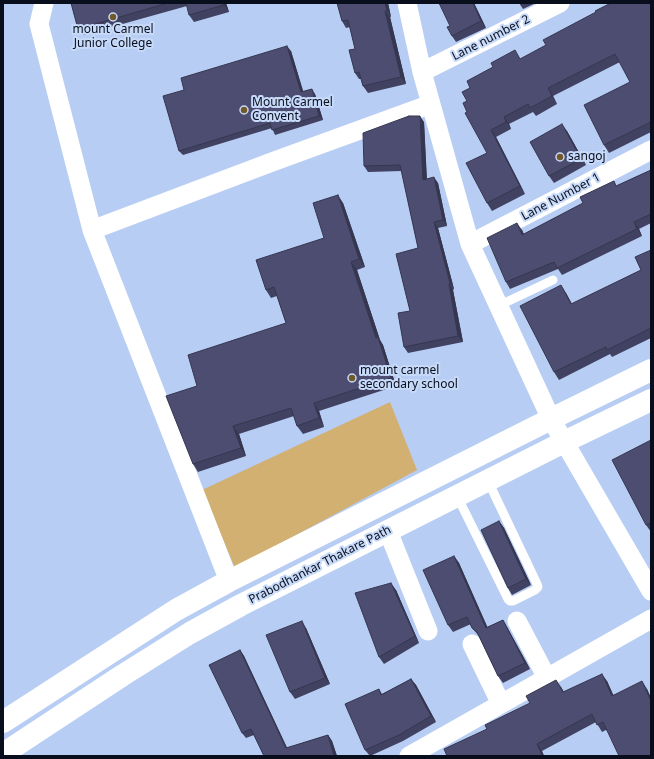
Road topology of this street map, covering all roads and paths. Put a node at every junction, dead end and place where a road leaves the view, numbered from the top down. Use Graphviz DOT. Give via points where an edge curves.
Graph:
graph roads {
  1 [pos="44,3"];
  2 [pos="408,3"];
  3 [pos="560,3"];
  4 [pos="422,72"];
  5 [pos="431,104"];
  6 [pos="651,150"];
  7 [pos="92,230"];
  8 [pos="470,244"];
  9 [pos="553,280"];
  10 [pos="498,306"];
  11 [pos="651,370"];
  12 [pos="651,400"];
  13 [pos="551,419"];
  14 [pos="564,442"];
  15 [pos="488,481"];
  16 [pos="457,496"];
  17 [pos="388,531"];
  18 [pos="229,581"];
  19 [pos="651,590"];
  20 [pos="651,619"];
  21 [pos="517,621"];
  22 [pos="428,631"];
  23 [pos="472,644"];
  24 [pos="544,673"];
  25 [pos="499,698"];
  26 [pos="3,722"];
  27 [pos="3,754"];
  28 [pos="410,756"];
  1 -- 7 [label="street" via="39,24"];
  2 -- 4 [label="street"];
  3 -- 4 [label="street, Lane number 2"];
  4 -- 5 [label="street"];
  5 -- 7 [label="street"];
  5 -- 8 [label="street"];
  6 -- 8 [label="street, Lane Number 1"];
  7 -- 18 [label="street"];
  8 -- 10 [label="street"];
  9 -- 10 [label="lane"];
  10 -- 13 [label="street"];
  11 -- 13 [label="main road"];
  12 -- 14 [label="main road, Prabodhankar Thakare Path"];
  13 -- 14 [label="street"];
  13 -- 18 [label="main road"];
  14 -- 15 [label="main road, Prabodhankar Thakare Path"];
  14 -- 19 [label="street"];
  15 -- 16 [label="main road, Prabodhankar Thakare Path"];
  15 -- 16 [label="lane" via="503,521 538,584 536,590 530,593 513,601 508,599 480,534"];
  16 -- 17 [label="main road, Prabodhankar Thakare Path"];
  17 -- 22 [label="street"];
  17 -- 27 [label="main road, Prabodhankar Thakare Path" via="190,633"];
  18 -- 26 [label="main road" via="176,610"];
  20 -- 24 [label="street"];
  21 -- 24 [label="street"];
  23 -- 25 [label="street"];
  24 -- 25 [label="street"];
  25 -- 28 [label="street"];
}
